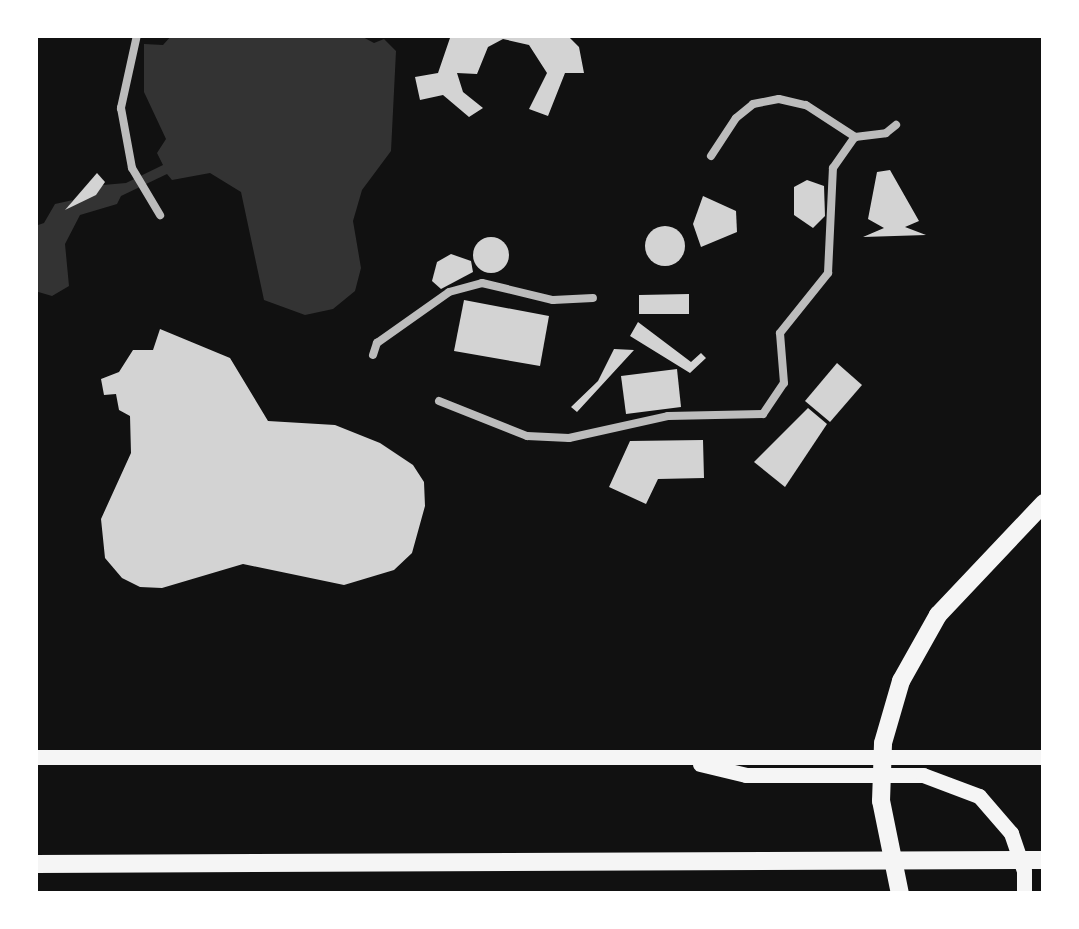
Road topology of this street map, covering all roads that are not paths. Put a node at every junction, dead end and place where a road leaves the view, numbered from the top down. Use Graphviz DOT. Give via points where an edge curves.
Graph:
graph roads {
  1 [pos="137,35"];
  2 [pos="896,125"];
  3 [pos="855,137"];
  4 [pos="711,156"];
  5 [pos="160,215"];
  6 [pos="593,298"];
  7 [pos="373,355"];
  8 [pos="439,401"];
  9 [pos="1044,503"];
  10 [pos="35,756"];
  11 [pos="672,757"];
  12 [pos="1044,757"];
  13 [pos="1044,860"];
  14 [pos="35,864"];
  15 [pos="900,894"];
  16 [pos="1024,894"];
  1 -- 5 [label="street" via="120,108 132,168"];
  2 -- 3 [label="street"];
  3 -- 4 [label="street" via="806,105 779,99 754,104 736,118"];
  3 -- 8 [label="street" via="828,185 828,272 780,333 784,383 763,414 668,416 568,438 528,436"];
  6 -- 7 [label="street" via="553,300 482,283 449,292 378,343"];
  9 -- 15 [label="highway" via="938,615 901,681 884,743 882,801"];
  10 -- 11 [label="main road"];
  11 -- 12 [label="main road"];
  11 -- 16 [label="main road" via="746,775 923,775 979,796 1010,833 1024,871"];
  13 -- 14 [label="highway"];
}
